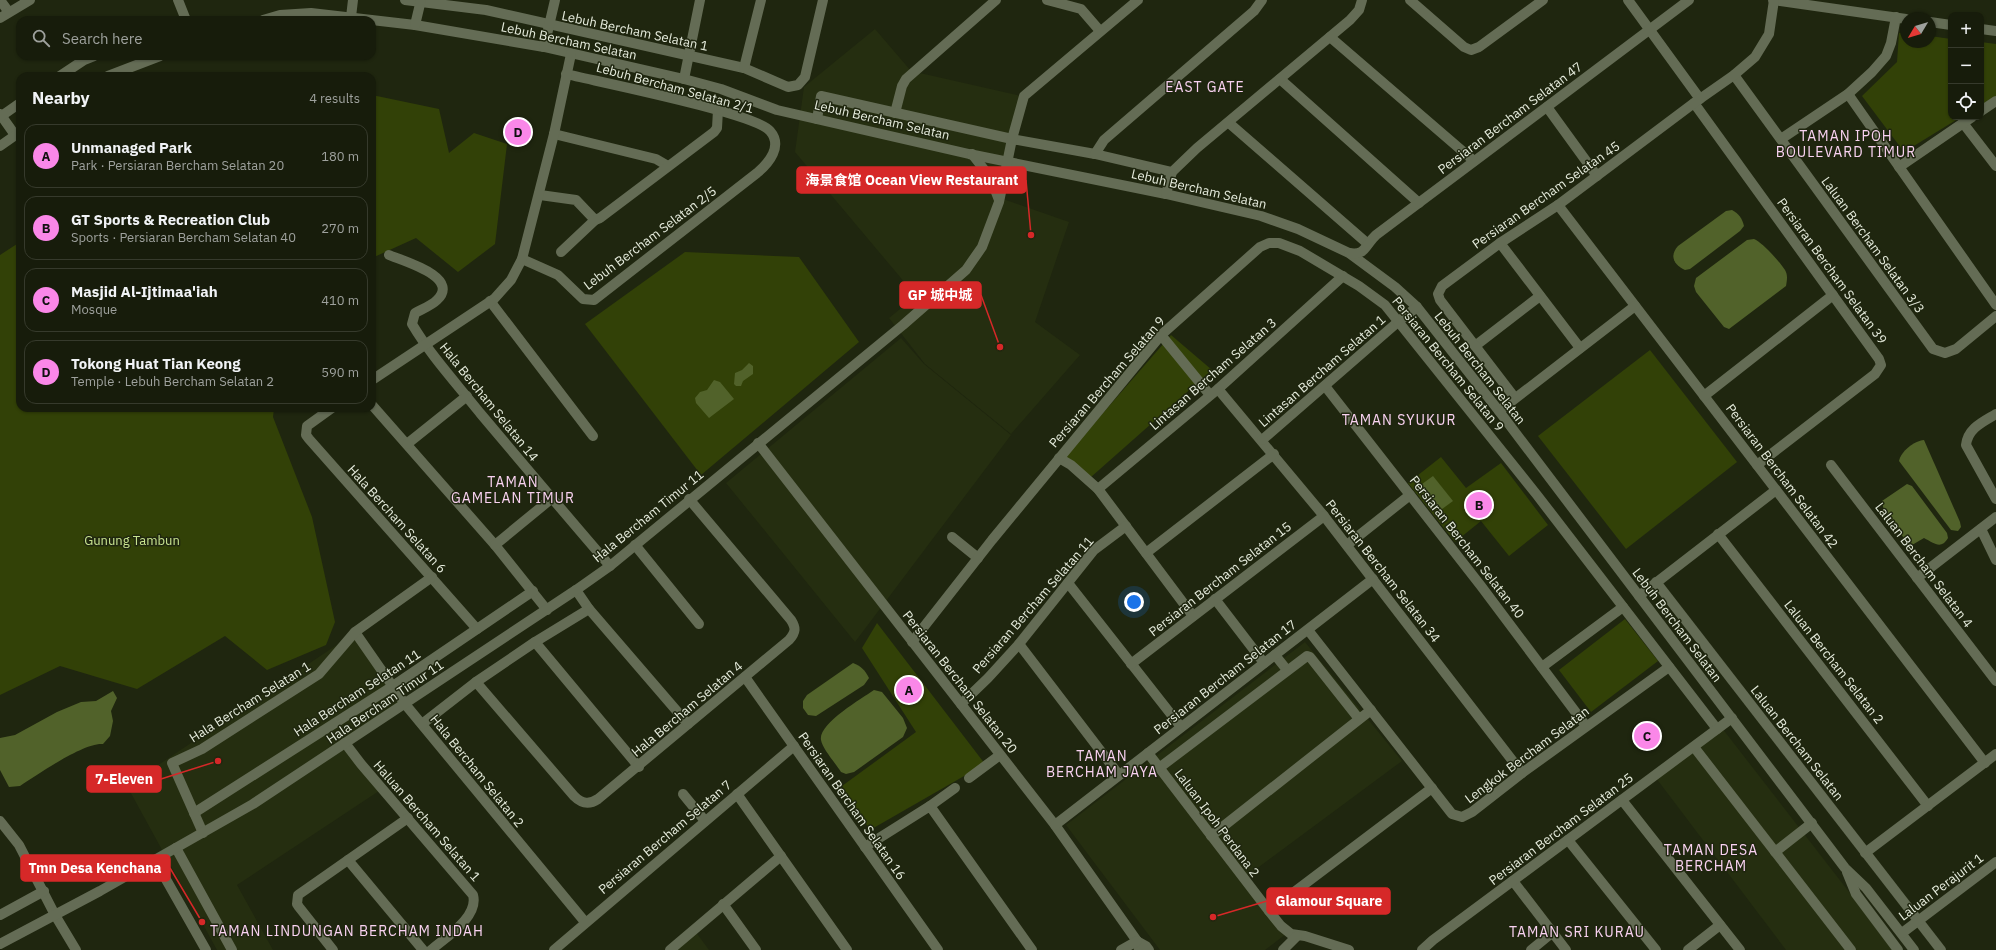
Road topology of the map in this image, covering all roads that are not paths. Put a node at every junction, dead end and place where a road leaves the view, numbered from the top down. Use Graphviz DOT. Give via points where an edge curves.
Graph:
graph roads {
  1 [pos="0,0"];
  2 [pos="30,0"];
  3 [pos="178,0"];
  4 [pos="353,0"];
  5 [pos="405,0"];
  6 [pos="555,0"];
  7 [pos="700,0"];
  8 [pos="761,0"];
  9 [pos="823,0"];
  10 [pos="996,0"];
  11 [pos="1046,0"];
  12 [pos="1138,0"];
  13 [pos="1262,0"];
  14 [pos="1362,0"];
  15 [pos="1543,0"];
  16 [pos="1628,0"];
  17 [pos="1689,0"];
  18 [pos="1774,0"];
  19 [pos="420,1"];
  20 [pos="1418,2"];
  21 [pos="1813,3"];
  22 [pos="487,5"];
  23 [pos="8,12"];
  24 [pos="184,16"];
  25 [pos="277,16"];
  26 [pos="341,16"];
  27 [pos="351,16"];
  28 [pos="0,18"];
  29 [pos="1900,18"];
  30 [pos="376,20"];
  31 [pos="1900,21"];
  32 [pos="1936,23"];
  33 [pos="415,25"];
  34 [pos="549,25"];
  35 [pos="1948,25"];
  36 [pos="1984,29"];
  37 [pos="1649,30"];
  38 [pos="1100,31"];
  39 [pos="1996,31"];
  40 [pos="1330,37"];
  41 [pos="544,47"];
  42 [pos="571,54"];
  43 [pos="687,55"];
  44 [pos="84,60"];
  45 [pos="150,60"];
  46 [pos="744,68"];
  47 [pos="66,72"];
  48 [pos="118,72"];
  49 [pos="566,74"];
  50 [pos="1734,74"];
  51 [pos="684,79"];
  52 [pos="1280,79"];
  53 [pos="1848,94"];
  54 [pos="1697,101"];
  55 [pos="1996,101"];
  56 [pos="16,106"];
  57 [pos="1547,107"];
  58 [pos="1984,109"];
  59 [pos="718,110"];
  60 [pos="895,113"];
  61 [pos="0,116"];
  62 [pos="817,119"];
  63 [pos="1968,120"];
  64 [pos="1229,123"];
  65 [pos="1963,123"];
  66 [pos="16,132"];
  67 [pos="554,134"];
  68 [pos="16,135"];
  69 [pos="774,137"];
  70 [pos="1012,139"];
  71 [pos="1781,139"];
  72 [pos="0,146"];
  73 [pos="972,154"];
  74 [pos="1095,154"];
  75 [pos="1008,162"];
  76 [pos="1474,162"];
  77 [pos="668,166"];
  78 [pos="1996,166"];
  79 [pos="1898,167"];
  80 [pos="1172,172"];
  81 [pos="1597,176"];
  82 [pos="1166,194"];
  83 [pos="540,195"];
  84 [pos="999,202"];
  85 [pos="1419,203"];
  86 [pos="1558,205"];
  87 [pos="595,220"];
  88 [pos="1500,243"];
  89 [pos="1367,246"];
  90 [pos="561,252"];
  91 [pos="1349,253"];
  92 [pos="389,255"];
  93 [pos="522,259"];
  94 [pos="1370,267"];
  95 [pos="1343,276"];
  96 [pos="1834,295"];
  97 [pos="1540,296"];
  98 [pos="490,301"];
  99 [pos="1996,305"];
  100 [pos="1635,306"];
  101 [pos="1417,308"];
  102 [pos="1996,316"];
  103 [pos="1399,321"];
  104 [pos="1161,335"];
  105 [pos="426,345"];
  106 [pos="1475,346"];
  107 [pos="1580,348"];
  108 [pos="376,377"];
  109 [pos="1324,386"];
  110 [pos="1214,392"];
  111 [pos="467,396"];
  112 [pos="1704,396"];
  113 [pos="1516,398"];
  114 [pos="376,409"];
  115 [pos="1498,411"];
  116 [pos="326,412"];
  117 [pos="1996,414"];
  118 [pos="594,436"];
  119 [pos="1262,440"];
  120 [pos="758,443"];
  121 [pos="407,444"];
  122 [pos="1274,454"];
  123 [pos="1059,458"];
  124 [pos="1756,465"];
  125 [pos="1831,465"];
  126 [pos="1098,489"];
  127 [pos="1776,490"];
  128 [pos="1410,495"];
  129 [pos="551,499"];
  130 [pos="689,499"];
  131 [pos="1996,499"];
  132 [pos="1324,516"];
  133 [pos="1996,518"];
  134 [pos="1126,526"];
  135 [pos="1981,529"];
  136 [pos="1718,534"];
  137 [pos="952,537"];
  138 [pos="495,544"];
  139 [pos="635,544"];
  140 [pos="1347,545"];
  141 [pos="1146,553"];
  142 [pos="978,558"];
  143 [pos="1996,560"];
  144 [pos="610,566"];
  145 [pos="432,576"];
  146 [pos="1917,578"];
  147 [pos="1373,579"];
  148 [pos="1656,582"];
  149 [pos="1068,583"];
  150 [pos="576,590"];
  151 [pos="533,591"];
  152 [pos="1639,596"];
  153 [pos="1215,599"];
  154 [pos="1623,606"];
  155 [pos="547,610"];
  156 [pos="591,610"];
  157 [pos="1194,616"];
  158 [pos="699,624"];
  159 [pos="477,630"];
  160 [pos="1308,630"];
  161 [pos="354,632"];
  162 [pos="535,642"];
  163 [pos="912,642"];
  164 [pos="1019,644"];
  165 [pos="1275,655"];
  166 [pos="1264,663"];
  167 [pos="1131,664"];
  168 [pos="1542,667"];
  169 [pos="1669,667"];
  170 [pos="1287,670"];
  171 [pos="745,677"];
  172 [pos="1996,681"];
  173 [pos="476,682"];
  174 [pos="393,686"];
  175 [pos="405,704"];
  176 [pos="961,704"];
  177 [pos="1371,710"];
  178 [pos="1732,718"];
  179 [pos="1359,719"];
  180 [pos="422,724"];
  181 [pos="688,724"];
  182 [pos="1586,726"];
  183 [pos="1181,727"];
  184 [pos="1717,730"];
  185 [pos="345,743"];
  186 [pos="794,746"];
  187 [pos="1694,747"];
  188 [pos="1148,753"];
  189 [pos="1996,754"];
  190 [pos="1000,755"];
  191 [pos="1984,763"];
  192 [pos="639,767"];
  193 [pos="1159,768"];
  194 [pos="1522,773"];
  195 [pos="1119,775"];
  196 [pos="969,778"];
  197 [pos="956,788"];
  198 [pos="1432,788"];
  199 [pos="683,794"];
  200 [pos="737,794"];
  201 [pos="1622,800"];
  202 [pos="930,806"];
  203 [pos="1928,806"];
  204 [pos="194,813"];
  205 [pos="408,818"];
  206 [pos="0,821"];
  207 [pos="705,821"];
  208 [pos="1812,823"];
  209 [pos="1055,825"];
  210 [pos="203,832"];
  211 [pos="1211,836"];
  212 [pos="1568,840"];
  213 [pos="865,847"];
  214 [pos="176,848"];
  215 [pos="1775,852"];
  216 [pos="1866,853"];
  217 [pos="781,856"];
  218 [pos="155,860"];
  219 [pos="348,860"];
  220 [pos="1996,862"];
  221 [pos="1845,868"];
  222 [pos="1513,881"];
  223 [pos="44,891"];
  224 [pos="1856,894"];
  225 [pos="723,904"];
  226 [pos="1269,911"];
  227 [pos="0,915"];
  228 [pos="55,915"];
  229 [pos="1918,920"];
  230 [pos="585,922"];
  231 [pos="1720,925"];
  232 [pos="1552,932"];
  233 [pos="1902,933"];
  234 [pos="1297,936"];
  235 [pos="0,944"];
  236 [pos="1138,946"];
  237 [pos="76,950"];
  238 [pos="206,950"];
  239 [pos="232,950"];
  240 [pos="333,950"];
  241 [pos="423,950"];
  242 [pos="431,950"];
  243 [pos="554,950"];
  244 [pos="670,950"];
  245 [pos="756,950"];
  246 [pos="847,950"];
  247 [pos="938,950"];
  248 [pos="1032,950"];
  249 [pos="1121,950"];
  250 [pos="1149,950"];
  251 [pos="1283,950"];
  252 [pos="1349,950"];
  253 [pos="1422,950"];
  254 [pos="1531,950"];
  255 [pos="1566,950"];
  256 [pos="1656,950"];
  257 [pos="1688,950"];
  258 [pos="1740,950"];
  259 [pos="1852,950"];
  260 [pos="1898,950"];
  261 [pos="1905,950"];
  262 [pos="1914,950"];
  263 [pos="1941,950"];
  1 -- 23 [label="street"];
  2 -- 23 [label="street"];
  3 -- 24 [label="street"];
  4 -- 27 [label="street"];
  5 -- 19 [label="street, Lebuh Bercham Selatan 1"];
  6 -- 34 [label="street"];
  7 -- 43 [label="street"];
  8 -- 46 [label="street"];
  9 -- 46 [label="street, Lebuh Bercham Selatan 1" via="805,77 798,85 788,87"];
  10 -- 60 [label="street" via="906,79"];
  11 -- 38 [label="street" via="1081,9"];
  12 -- 38 [label="street, Hala Bercham Timur 11"];
  13 -- 74 [label="street" via="1254,11 1104,140"];
  14 -- 40 [label="street" via="1360,10"];
  15 -- 20 [label="street" via="1479,48 1472,50 1464,47"];
  16 -- 37 [label="street, Persiaran Bercham Selatan 39"];
  17 -- 37 [label="street, Persiaran Bercham Selatan 47"];
  18 -- 21 [label="street"];
  18 -- 50 [label="street, Persiaran Bercham Selatan 45" via="1769,34 1755,57"];
  19 -- 22 [label="street, Lebuh Bercham Selatan 1"];
  19 -- 33 [label="street"];
  21 -- 29 [label="street"];
  22 -- 34 [label="street, Lebuh Bercham Selatan 1"];
  23 -- 28 [label="street"];
  25 -- 26 [label="street, Lebuh Bercham Selatan" via="311,13"];
  30 -- 33 [label="street, Lebuh Bercham Selatan"];
  31 -- 53 [label="street" via="1886,56"];
  32 -- 35 [label="street"];
  33 -- 41 [label="street, Lebuh Bercham Selatan"];
  34 -- 41 [label="street"];
  34 -- 43 [label="street, Lebuh Bercham Selatan 1"];
  36 -- 39 [label="street"];
  37 -- 54 [label="street, Persiaran Bercham Selatan 39"];
  37 -- 57 [label="street, Persiaran Bercham Selatan 47"];
  38 -- 70 [label="street, Hala Bercham Timur 11" via="1024,96"];
  40 -- 52 [label="street"];
  40 -- 76 [label="street"];
  41 -- 42 [label="street, Lebuh Bercham Selatan"];
  42 -- 49 [label="street"];
  42 -- 51 [label="street, Lebuh Bercham Selatan"];
  43 -- 46 [label="street, Lebuh Bercham Selatan 1"];
  43 -- 51 [label="street"];
  44 -- 47 [label="street"];
  45 -- 48 [label="street"];
  49 -- 59 [label="street, Lebuh Bercham Selatan 2/1"];
  49 -- 67 [label="street"];
  50 -- 54 [label="street, Persiaran Bercham Selatan 45"];
  50 -- 71 [label="street, Laluan Bercham Selatan 3/3"];
  51 -- 62 [label="street, Lebuh Bercham Selatan" via="721,89 777,110"];
  52 -- 64 [label="street"];
  52 -- 85 [label="street"];
  53 -- 71 [label="street"];
  53 -- 79 [label="street"];
  54 -- 81 [label="street, Persiaran Bercham Selatan 45"];
  54 -- 96 [label="street, Persiaran Bercham Selatan 39"];
  55 -- 58 [label="street"];
  56 -- 61 [label="street"];
  57 -- 76 [label="street, Persiaran Bercham Selatan 47"];
  57 -- 81 [label="street"];
  59 -- 69 [label="street, Lebuh Bercham Selatan 2/1" via="761,125"];
  59 -- 77 [label="street" via="717,128 714,132"];
  60 -- 62 [label="street" via="821,96"];
  60 -- 70 [label="street"];
  61 -- 66 [label="street"];
  62 -- 73 [label="street, Lebuh Bercham Selatan"];
  63 -- 65 [label="street"];
  64 -- 80 [label="street"];
  64 -- 89 [label="street"];
  65 -- 78 [label="street"];
  65 -- 79 [label="street"];
  67 -- 77 [label="street" via="656,159"];
  67 -- 83 [label="street"];
  68 -- 72 [label="street"];
  69 -- 93 [label="street, Lebuh Bercham Selatan 2/5" via="774,150 764,167 594,300 583,299 558,275"];
  70 -- 74 [label="street"];
  70 -- 75 [label="street, Hala Bercham Timur 11"];
  71 -- 102 [label="street, Laluan Bercham Selatan 3/3" via="1933,349 1951,352"];
  73 -- 75 [label="street, Lebuh Bercham Selatan"];
  73 -- 84 [label="street" via="990,177"];
  74 -- 80 [label="street"];
  75 -- 82 [label="street, Lebuh Bercham Selatan"];
  75 -- 84 [label="street, Hala Bercham Timur 11"];
  76 -- 85 [label="street, Persiaran Bercham Selatan 47"];
  77 -- 87 [label="street"];
  79 -- 99 [label="street"];
  80 -- 82 [label="street"];
  81 -- 86 [label="street, Persiaran Bercham Selatan 45"];
  82 -- 91 [label="street, Lebuh Bercham Selatan" via="1261,216 1298,229"];
  83 -- 87 [label="street" via="576,200"];
  83 -- 93 [label="street"];
  84 -- 120 [label="street, Hala Bercham Timur 11" via="982,247 955,281"];
  85 -- 89 [label="street, Persiaran Bercham Selatan 47" via="1376,235"];
  86 -- 88 [label="street, Persiaran Bercham Selatan 45"];
  86 -- 100 [label="street, Persiaran Bercham Selatan 42"];
  87 -- 90 [label="street"];
  88 -- 97 [label="street"];
  88 -- 106 [label="street, Persiaran Bercham Selatan 45" via="1445,282 1440,289 1439,298"];
  89 -- 91 [label="street" via="1356,254"];
  89 -- 94 [label="street" via="1364,256"];
  91 -- 94 [label="street, Lebuh Bercham Selatan"];
  92 -- 105 [label="street, Hala Bercham Selatan 14" via="422,268 438,279 442,286 441,294 436,300 415,313 412,318 412,324"];
  93 -- 98 [label="street" via="511,280"];
  94 -- 101 [label="street, Lebuh Bercham Selatan"];
  95 -- 103 [label="street, Persiaran Bercham Selatan 9" via="1385,305"];
  95 -- 104 [label="street, Persiaran Bercham Selatan 9" via="1300,251 1279,243 1269,243 1260,247"];
  95 -- 110 [label="street, Lintasan Bercham Selatan 3"];
  96 -- 112 [label="street"];
  96 -- 124 [label="street, Persiaran Bercham Selatan 39" via="1879,359 1880,370"];
  97 -- 106 [label="street"];
  97 -- 107 [label="street"];
  98 -- 105 [label="street"];
  98 -- 118 [label="street"];
  100 -- 107 [label="street"];
  100 -- 112 [label="street, Persiaran Bercham Selatan 42"];
  101 -- 103 [label="street, Lintasan Bercham Selatan 1"];
  101 -- 115 [label="street, Lebuh Bercham Selatan"];
  103 -- 109 [label="street, Lintasan Bercham Selatan 1"];
  103 -- 154 [label="street, Persiaran Bercham Selatan 9"];
  104 -- 110 [label="street, Persiaran Bercham Selatan 34"];
  104 -- 123 [label="street, Persiaran Bercham Selatan 9"];
  105 -- 108 [label="street"];
  105 -- 111 [label="street, Hala Bercham Selatan 14"];
  106 -- 113 [label="street"];
  107 -- 113 [label="street"];
  109 -- 119 [label="street, Lintasan Bercham Selatan 1"];
  109 -- 128 [label="street, Persiaran Bercham Selatan 40"];
  110 -- 119 [label="street, Persiaran Bercham Selatan 34"];
  110 -- 126 [label="street, Lintasan Bercham Selatan 3"];
  111 -- 121 [label="street"];
  111 -- 129 [label="street, Hala Bercham Selatan 14"];
  112 -- 124 [label="street, Persiaran Bercham Selatan 42"];
  113 -- 115 [label="street"];
  114 -- 121 [label="street"];
  115 -- 152 [label="street, Lebuh Bercham Selatan"];
  116 -- 145 [label="street, Hala Bercham Selatan 6" via="309,423 306,431 309,439"];
  117 -- 131 [label="street" via="1970,431 1966,445"];
  119 -- 122 [label="street, Persiaran Bercham Selatan 34"];
  120 -- 130 [label="street, Hala Bercham Timur 11"];
  120 -- 163 [label="street, Persiaran Bercham Selatan 20"];
  121 -- 138 [label="street"];
  122 -- 132 [label="street, Persiaran Bercham Selatan 34"];
  122 -- 141 [label="street"];
  123 -- 126 [label="street"];
  123 -- 142 [label="street, Persiaran Bercham Selatan 9"];
  124 -- 127 [label="street, Persiaran Bercham Selatan 42"];
  125 -- 146 [label="street, Laluan Bercham Selatan 4"];
  126 -- 134 [label="street"];
  127 -- 136 [label="street"];
  127 -- 191 [label="street, Persiaran Bercham Selatan 42"];
  128 -- 140 [label="street"];
  128 -- 168 [label="street, Persiaran Bercham Selatan 40"];
  129 -- 138 [label="street"];
  129 -- 144 [label="street, Hala Bercham Selatan 14"];
  130 -- 139 [label="street, Hala Bercham Timur 11"];
  130 -- 171 [label="street, Hala Bercham Selatan 4" via="795,627 794,634 789,640"];
  132 -- 140 [label="street, Persiaran Bercham Selatan 34"];
  132 -- 153 [label="street, Persiaran Bercham Selatan 15"];
  133 -- 135 [label="street"];
  134 -- 141 [label="street"];
  134 -- 149 [label="street, Persiaran Bercham Selatan 11" via="1094,550"];
  135 -- 143 [label="street"];
  135 -- 146 [label="street"];
  136 -- 148 [label="street"];
  136 -- 203 [label="street, Laluan Bercham Selatan 2"];
  137 -- 142 [label="street"];
  138 -- 151 [label="street"];
  139 -- 144 [label="street, Hala Bercham Timur 11"];
  139 -- 158 [label="street"];
  140 -- 147 [label="street, Persiaran Bercham Selatan 34"];
  141 -- 157 [label="street"];
  142 -- 163 [label="street, Persiaran Bercham Selatan 9"];
  144 -- 150 [label="street, Hala Bercham Timur 11"];
  145 -- 159 [label="street, Hala Bercham Selatan 6"];
  145 -- 161 [label="street, Hala Bercham Selatan 1"];
  146 -- 172 [label="street, Laluan Bercham Selatan 4"];
  147 -- 160 [label="street, Persiaran Bercham Selatan 17"];
  147 -- 194 [label="street, Persiaran Bercham Selatan 34"];
  148 -- 152 [label="street"];
  148 -- 216 [label="street, Laluan Bercham Selatan"];
  149 -- 164 [label="street, Persiaran Bercham Selatan 11"];
  149 -- 167 [label="street"];
  150 -- 155 [label="street, Hala Bercham Timur 11"];
  150 -- 156 [label="street"];
  151 -- 155 [label="street"];
  151 -- 159 [label="street, Hala Bercham Selatan 11"];
  152 -- 178 [label="street, Lebuh Bercham Selatan"];
  153 -- 157 [label="street, Persiaran Bercham Selatan 15"];
  153 -- 166 [label="street"];
  154 -- 168 [label="street"];
  154 -- 169 [label="street"];
  155 -- 175 [label="street, Hala Bercham Timur 11"];
  156 -- 162 [label="street"];
  156 -- 181 [label="street"];
  157 -- 167 [label="street, Persiaran Bercham Selatan 15"];
  159 -- 174 [label="street, Hala Bercham Selatan 11"];
  160 -- 165 [label="street, Persiaran Bercham Selatan 17"];
  160 -- 177 [label="street, Lengkok Bercham Selatan"];
  161 -- 174 [label="street, Hala Bercham Selatan 2"];
  161 -- 204 [label="street, Hala Bercham Selatan 1" via="319,674 202,749 172,763"];
  162 -- 173 [label="street"];
  162 -- 192 [label="street"];
  163 -- 176 [label="street, Persiaran Bercham Selatan 20"];
  164 -- 176 [label="street, Persiaran Bercham Selatan 11"];
  164 -- 195 [label="street"];
  165 -- 166 [label="street, Persiaran Bercham Selatan 17"];
  165 -- 170 [label="street"];
  166 -- 183 [label="street, Persiaran Bercham Selatan 17"];
  167 -- 183 [label="street"];
  168 -- 182 [label="street, Persiaran Bercham Selatan 40"];
  169 -- 182 [label="street, Lengkok Bercham Selatan"];
  169 -- 184 [label="street"];
  170 -- 179 [label="street" via="1305,657 1310,657"];
  170 -- 193 [label="street"];
  171 -- 181 [label="street, Hala Bercham Selatan 4"];
  171 -- 186 [label="street, Persiaran Bercham Selatan 16"];
  173 -- 180 [label="street"];
  173 -- 192 [label="street, Hala Bercham Selatan 4" via="580,802 593,803"];
  174 -- 175 [label="street, Hala Bercham Selatan 2"];
  174 -- 204 [label="street, Hala Bercham Selatan 11"];
  175 -- 180 [label="street, Hala Bercham Selatan 2"];
  175 -- 185 [label="street, Hala Bercham Timur 11"];
  176 -- 190 [label="street, Persiaran Bercham Selatan 20"];
  177 -- 179 [label="street"];
  177 -- 198 [label="street, Lengkok Bercham Selatan"];
  178 -- 184 [label="street, Persiaran Bercham Selatan 25"];
  178 -- 208 [label="street, Lebuh Bercham Selatan"];
  179 -- 211 [label="street"];
  180 -- 230 [label="street, Hala Bercham Selatan 2"];
  181 -- 192 [label="street, Hala Bercham Selatan 4"];
  182 -- 194 [label="street, Lengkok Bercham Selatan"];
  183 -- 188 [label="street, Persiaran Bercham Selatan 17"];
  184 -- 187 [label="street, Persiaran Bercham Selatan 25"];
  185 -- 205 [label="street, Haluan Bercham Selatan 1"];
  185 -- 210 [label="street, Hala Bercham Timur 11" via="281,787"];
  186 -- 200 [label="street, Persiaran Bercham Selatan 7"];
  186 -- 213 [label="street, Persiaran Bercham Selatan 16"];
  187 -- 201 [label="street, Persiaran Bercham Selatan 25"];
  187 -- 215 [label="street"];
  188 -- 193 [label="street, Laluan Ipoh Perdana 2"];
  188 -- 195 [label="street, Persiaran Bercham Selatan 17"];
  189 -- 191 [label="street"];
  190 -- 196 [label="street"];
  190 -- 209 [label="street, Persiaran Bercham Selatan 20"];
  191 -- 203 [label="street"];
  193 -- 211 [label="street, Laluan Ipoh Perdana 2"];
  194 -- 198 [label="street, Lengkok Bercham Selatan" via="1462,817 1452,814"];
  195 -- 209 [label="street, Persiaran Bercham Selatan 17"];
  197 -- 202 [label="street"];
  198 -- 226 [label="street"];
  199 -- 207 [label="street"];
  200 -- 207 [label="street, Persiaran Bercham Selatan 7"];
  200 -- 217 [label="street"];
  201 -- 212 [label="street, Persiaran Bercham Selatan 25"];
  201 -- 231 [label="street"];
  202 -- 213 [label="street"];
  202 -- 248 [label="street"];
  203 -- 216 [label="street"];
  204 -- 210 [label="street, Hala Bercham Selatan 1"];
  205 -- 219 [label="street"];
  205 -- 242 [label="street, Haluan Bercham Selatan 1" via="470,890 474,901 474,907 468,917"];
  206 -- 223 [label="street" via="19,845"];
  207 -- 230 [label="street, Persiaran Bercham Selatan 7"];
  208 -- 215 [label="street"];
  208 -- 221 [label="street, Lebuh Bercham Selatan"];
  209 -- 236 [label="street, Persiaran Bercham Selatan 20"];
  210 -- 214 [label="street, Hala Bercham Timur 11"];
  211 -- 226 [label="street, Laluan Ipoh Perdana 2"];
  212 -- 222 [label="street, Persiaran Bercham Selatan 25"];
  212 -- 256 [label="street"];
  213 -- 247 [label="street, Persiaran Bercham Selatan 16"];
  214 -- 218 [label="street, Hala Bercham Timur 11"];
  214 -- 239 [label="street"];
  215 -- 259 [label="street"];
  216 -- 229 [label="street, Laluan Bercham Selatan"];
  217 -- 225 [label="street"];
  217 -- 246 [label="street"];
  218 -- 228 [label="street, Hala Bercham Timur 11"];
  218 -- 238 [label="street"];
  219 -- 240 [label="street" via="301,892 296,899 299,908"];
  219 -- 241 [label="street"];
  220 -- 229 [label="street, Laluan Perajurit 1"];
  221 -- 224 [label="street"];
  221 -- 233 [label="street" via="1866,888"];
  222 -- 232 [label="street"];
  222 -- 253 [label="street, Persiaran Bercham Selatan 25"];
  223 -- 227 [label="street"];
  223 -- 228 [label="street"];
  224 -- 233 [label="street" via="1868,903 1888,928"];
  224 -- 260 [label="street"];
  225 -- 244 [label="street"];
  225 -- 245 [label="street"];
  226 -- 234 [label="street, Laluan Ipoh Perdana 2" via="1286,931"];
  228 -- 235 [label="street, Hala Bercham Timur 11"];
  228 -- 237 [label="street"];
  229 -- 233 [label="street, Laluan Perajurit 1"];
  229 -- 263 [label="street, Laluan Bercham Selatan"];
  230 -- 243 [label="street, Persiaran Bercham Selatan 7"];
  231 -- 257 [label="street"];
  231 -- 258 [label="street"];
  232 -- 254 [label="street"];
  232 -- 255 [label="street"];
  233 -- 261 [label="street" via="1900,938"];
  233 -- 262 [label="street"];
  234 -- 251 [label="street"];
  234 -- 252 [label="street" via="1305,936"];
  236 -- 249 [label="street"];
  236 -- 250 [label="street, Persiaran Bercham Selatan 20" via="1146,946"];
}
